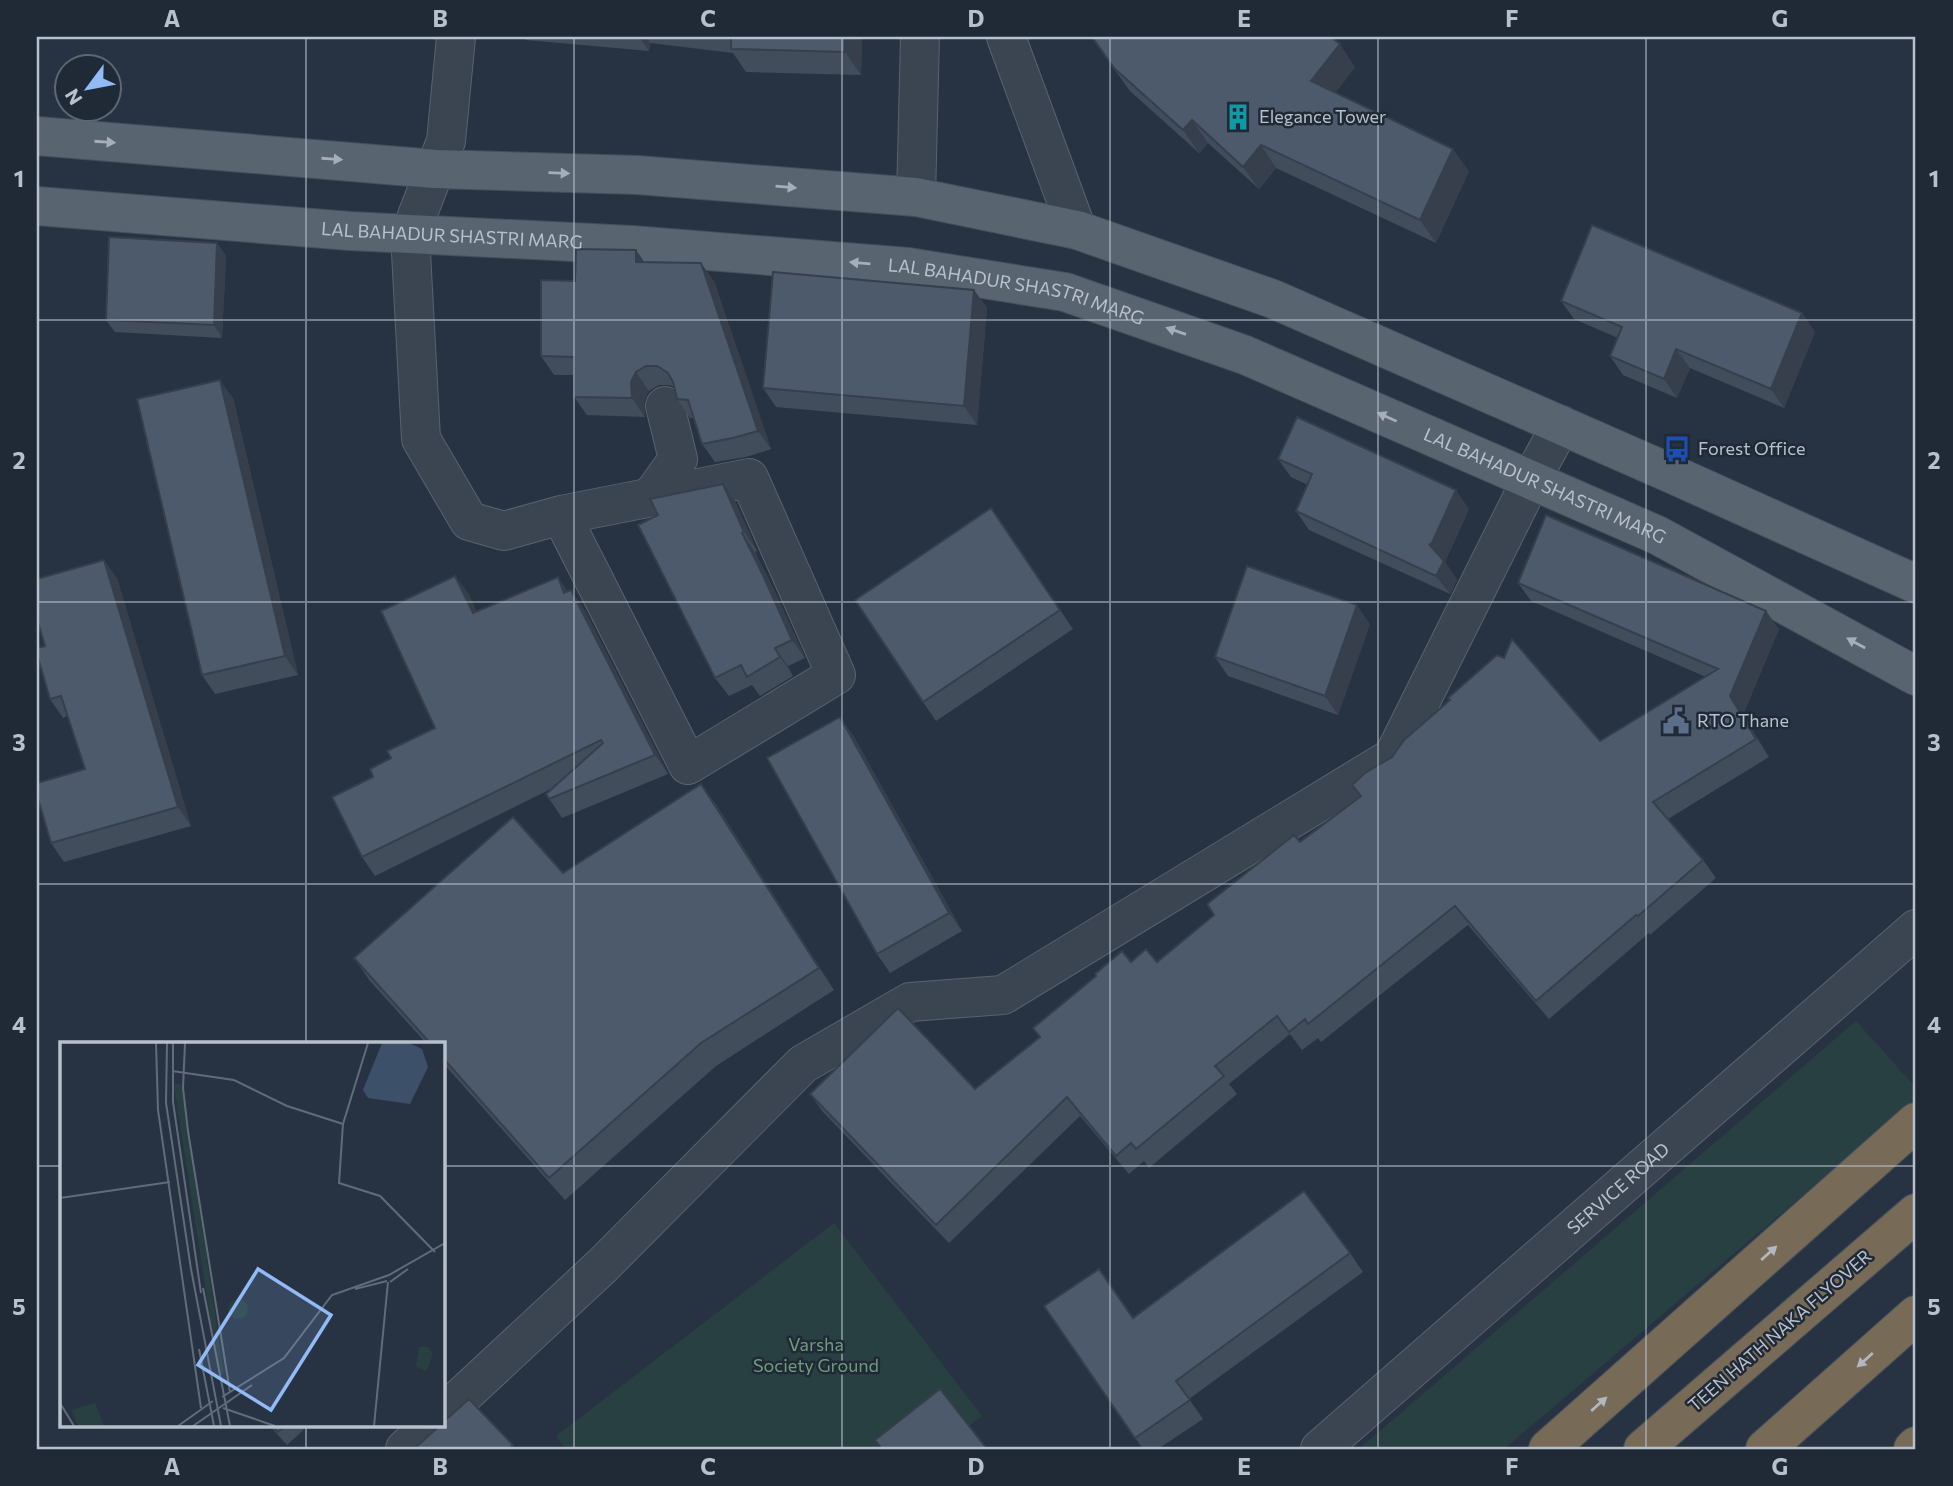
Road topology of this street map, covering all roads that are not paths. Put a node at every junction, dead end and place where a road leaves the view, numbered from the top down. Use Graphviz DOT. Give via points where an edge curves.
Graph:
graph roads {
  1 [pos="456,37"];
  2 [pos="920,37"];
  3 [pos="1006,37"];
  4 [pos="37,136"];
  5 [pos="435,169"];
  6 [pos="915,197"];
  7 [pos="37,206"];
  8 [pos="1077,230"];
  9 [pos="410,234"];
  10 [pos="665,406"];
  11 [pos="1561,425"];
  12 [pos="1531,480"];
  13 [pos="651,497"];
  14 [pos="561,515"];
  15 [pos="1916,584"];
  16 [pos="1916,676"];
  17 [pos="1916,929"];
  18 [pos="1916,1122"];
  19 [pos="1916,1213"];
  20 [pos="1916,1315"];
  21 [pos="444,1413"];
  22 [pos="430,1426"];
  23 [pos="405,1449"];
  24 [pos="1320,1449"];
  25 [pos="1548,1449"];
  26 [pos="1643,1449"];
  27 [pos="1765,1449"];
  1 -- 5 [label="street" via="446,141"];
  2 -- 6 [label="street"];
  3 -- 8 [label="street"];
  4 -- 5 [label="main road, one-way"];
  5 -- 6 [label="main road, one-way" via="637,175"];
  5 -- 9 [label="street"];
  6 -- 8 [label="main road"];
  7 -- 9 [label="main road, LAL BAHADUR SHASTRI MARG"];
  8 -- 11 [label="main road" via="1273,299"];
  12 -- 9 [label="main road, LAL BAHADUR SHASTRI MARG, one-way" via="1245,355 1065,292 908,267 632,245"];
  9 -- 14 [label="street" via="421,439 469,521 504,531"];
  10 -- 13 [label="street" via="678,459"];
  11 -- 12 [label="street"];
  11 -- 15 [label="main road"];
  16 -- 12 [label="main road, LAL BAHADUR SHASTRI MARG, one-way" via="1657,535"];
  12 -- 21 [label="street" via="1393,757 1003,995 910,1002 803,1064 603,1266"];
  13 -- 14 [label="street"];
  13 -- 14 [label="street" via="749,478 836,675 688,765"];
  17 -- 24 [label="street, SERVICE ROAD"];
  25 -- 18 [label="highway, one-way"];
  19 -- 26 [label="highway, TEEN HATH NAKA FLYOVER"];
  20 -- 27 [label="highway, one-way"];
  22 -- 23 [label="street"];
}
